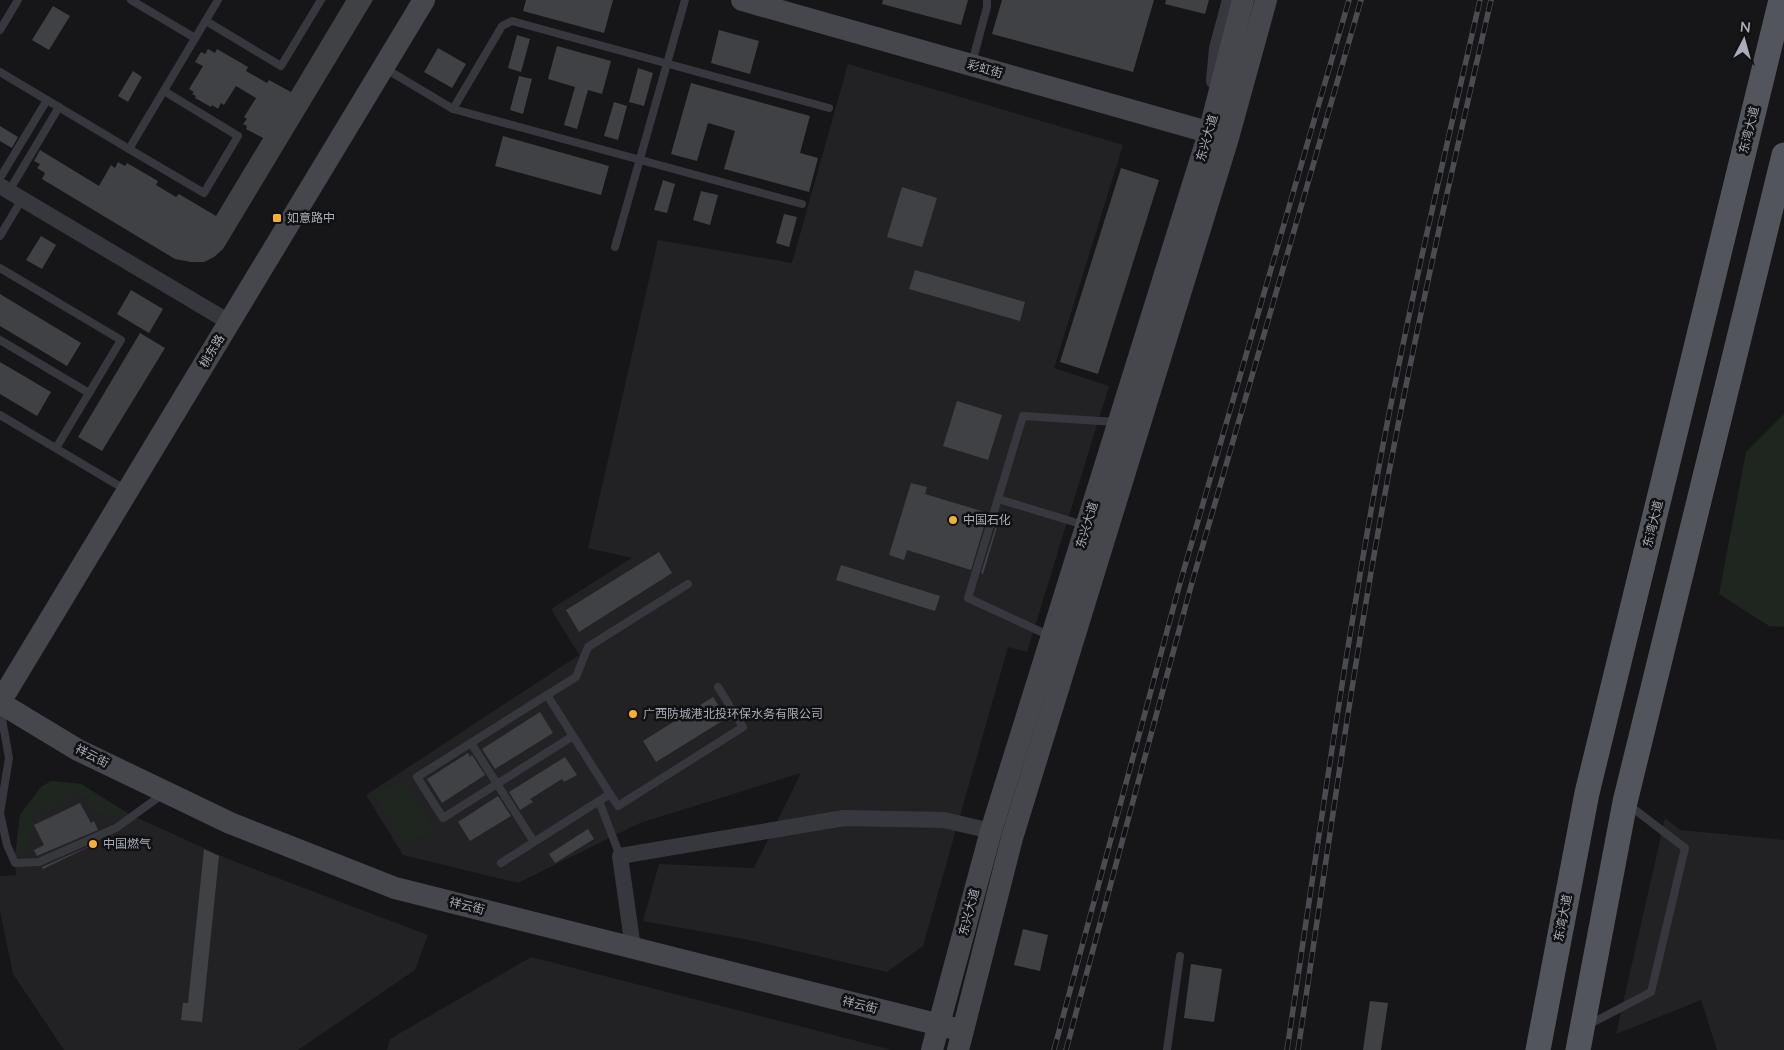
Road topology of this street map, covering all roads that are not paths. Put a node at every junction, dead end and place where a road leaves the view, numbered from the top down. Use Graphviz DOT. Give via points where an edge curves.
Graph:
graph roads {
  1 [pos="18,0"];
  2 [pos="131,0"];
  3 [pos="218,0"];
  4 [pos="320,0"];
  5 [pos="424,0"];
  6 [pos="685,0"];
  7 [pos="742,0"];
  8 [pos="987,0"];
  9 [pos="1230,0"];
  10 [pos="1243,0"];
  11 [pos="1266,0"];
  12 [pos="1781,0"];
  13 [pos="206,21"];
  14 [pos="0,30"];
  15 [pos="195,38"];
  16 [pos="667,64"];
  17 [pos="971,65"];
  18 [pos="383,67"];
  19 [pos="0,72"];
  20 [pos="164,91"];
  21 [pos="47,100"];
  22 [pos="60,107"];
  23 [pos="829,108"];
  24 [pos="453,109"];
  25 [pos="1218,135"];
  26 [pos="129,148"];
  27 [pos="1784,156"];
  28 [pos="639,160"];
  29 [pos="8,188"];
  30 [pos="802,204"];
  31 [pos="0,236"];
  32 [pos="615,247"];
  33 [pos="0,268"];
  34 [pos="229,322"];
  35 [pos="0,340"];
  36 [pos="89,393"];
  37 [pos="0,415"];
  38 [pos="1118,422"];
  39 [pos="56,448"];
  40 [pos="128,491"];
  41 [pos="998,499"];
  42 [pos="1086,526"];
  43 [pos="688,584"];
  44 [pos="1052,636"];
  45 [pos="718,687"];
  46 [pos="547,695"];
  47 [pos="0,704"];
  48 [pos="573,736"];
  49 [pos="471,743"];
  50 [pos="497,784"];
  51 [pos="165,793"];
  52 [pos="610,794"];
  53 [pos="599,801"];
  54 [pos="1625,802"];
  55 [pos="991,831"];
  56 [pos="534,842"];
  57 [pos="620,856"];
  58 [pos="501,863"];
  59 [pos="634,948"];
  60 [pos="1180,956"];
  61 [pos="939,1024"];
  62 [pos="1580,1039"];
  63 [pos="960,1040"];
  64 [pos="932,1050"];
  65 [pos="1167,1050"];
  66 [pos="1538,1050"];
  1 -- 14 [label="lane"];
  2 -- 15 [label="lane"];
  3 -- 13 [label="lane"];
  4 -- 13 [label="lane" via="281,66"];
  5 -- 18 [label="street, 桃东路"];
  6 -- 16 [label="lane"];
  7 -- 17 [label="street, 彩虹街"];
  8 -- 17 [label="lane"];
  9 -- 25 [label="street" via="1217,48"];
  10 -- 25 [label="street, 东兴大道"];
  11 -- 25 [label="street, 东兴大道"];
  12 -- 66 [label="main road, 东湾大道" via="1587,793"];
  13 -- 15 [label="lane"];
  15 -- 20 [label="lane"];
  16 -- 23 [label="lane"];
  16 -- 24 [label="lane" via="512,21 502,26"];
  16 -- 28 [label="lane"];
  17 -- 25 [label="street, 彩虹街"];
  18 -- 24 [label="lane"];
  18 -- 34 [label="street, 桃东路"];
  19 -- 21 [label="lane"];
  20 -- 26 [label="lane"];
  20 -- 26 [label="lane" via="238,136 204,193"];
  21 -- 22 [label="lane"];
  21 -- 29 [label="lane"];
  22 -- 26 [label="lane"];
  22 -- 29 [label="lane"];
  24 -- 28 [label="lane"];
  25 -- 38 [label="street, 东兴大道"];
  25 -- 63 [label="street, 东兴大道" via="1012,838"];
  27 -- 54 [label="main road"];
  28 -- 30 [label="lane"];
  28 -- 32 [label="lane"];
  29 -- 31 [label="lane"];
  29 -- 34 [label="street"];
  33 -- 36 [label="lane" via="121,340"];
  34 -- 40 [label="street, 桃东路"];
  35 -- 36 [label="lane"];
  36 -- 39 [label="lane"];
  37 -- 39 [label="lane"];
  38 -- 41 [label="lane" via="1023,416"];
  38 -- 42 [label="street, 东兴大道"];
  39 -- 40 [label="lane"];
  40 -- 47 [label="street, 桃东路"];
  41 -- 42 [label="lane"];
  41 -- 44 [label="lane" via="968,598"];
  42 -- 44 [label="street, 东兴大道"];
  43 -- 46 [label="lane" via="588,647 576,677"];
  44 -- 55 [label="street, 东兴大道"];
  45 -- 52 [label="lane" via="743,727 618,806"];
  46 -- 48 [label="lane"];
  46 -- 49 [label="lane"];
  47 -- 51 [label="street, 祥云街" via="78,750"];
  47 -- 51 [label="lane" via="9,758 0,814 15,863 39,862 116,828"];
  48 -- 50 [label="lane"];
  48 -- 52 [label="lane"];
  49 -- 50 [label="lane"];
  49 -- 50 [label="lane" via="417,777 443,818"];
  50 -- 56 [label="lane"];
  51 -- 59 [label="street, 祥云街" via="230,823 395,888"];
  52 -- 53 [label="lane"];
  53 -- 56 [label="lane"];
  53 -- 57 [label="lane"];
  54 -- 62 [label="main road"];
  54 -- 62 [label="lane" via="1685,848 1651,992"];
  55 -- 57 [label="street" via="944,820 844,818"];
  55 -- 61 [label="street, 东兴大道"];
  56 -- 58 [label="lane"];
  57 -- 59 [label="street"];
  59 -- 61 [label="street, 祥云街"];
  60 -- 65 [label="lane"];
  61 -- 63 [label="street, 祥云街"];
  61 -- 64 [label="street, 东兴大道"];
}
